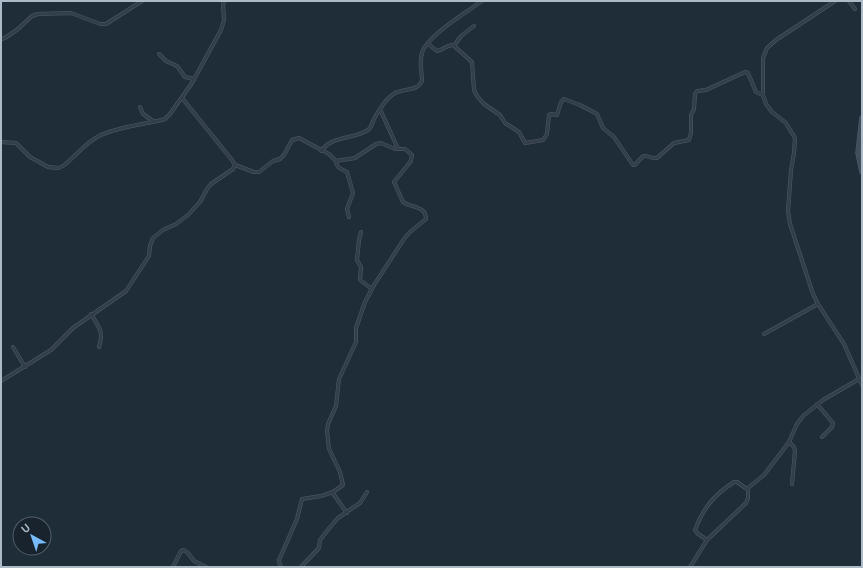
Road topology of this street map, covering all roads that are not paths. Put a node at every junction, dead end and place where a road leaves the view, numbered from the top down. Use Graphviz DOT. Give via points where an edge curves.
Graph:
graph roads {
  1 [pos="142,1"];
  2 [pos="482,1"];
  3 [pos="835,1"];
  4 [pos="849,1"];
  5 [pos="222,2"];
  6 [pos="855,9"];
  7 [pos="474,26"];
  8 [pos="1,39"];
  9 [pos="428,44"];
  10 [pos="454,46"];
  11 [pos="159,54"];
  12 [pos="194,79"];
  13 [pos="763,95"];
  14 [pos="182,98"];
  15 [pos="140,107"];
  16 [pos="380,109"];
  17 [pos="862,118"];
  18 [pos="153,121"];
  19 [pos="1,142"];
  20 [pos="398,150"];
  21 [pos="321,151"];
  22 [pos="336,161"];
  23 [pos="234,165"];
  24 [pos="862,172"];
  25 [pos="349,217"];
  26 [pos="361,232"];
  27 [pos="372,289"];
  28 [pos="818,304"];
  29 [pos="91,314"];
  30 [pos="764,334"];
  31 [pos="13,347"];
  32 [pos="99,347"];
  33 [pos="25,366"];
  34 [pos="859,379"];
  35 [pos="1,381"];
  36 [pos="862,385"];
  37 [pos="818,404"];
  38 [pos="822,437"];
  39 [pos="789,442"];
  40 [pos="792,484"];
  41 [pos="747,490"];
  42 [pos="332,492"];
  43 [pos="367,492"];
  44 [pos="347,513"];
  45 [pos="707,540"];
  46 [pos="173,567"];
  47 [pos="206,567"];
  48 [pos="282,567"];
  49 [pos="302,567"];
  50 [pos="690,567"];
  1 -- 8 [label="street" via="106,24 71,14 38,14"];
  2 -- 9 [label="street" via="438,33"];
  3 -- 13 [label="street" via="768,48 763,58"];
  4 -- 6 [label="street"];
  5 -- 12 [label="street" via="223,24"];
  7 -- 10 [label="street" via="460,37"];
  9 -- 10 [label="street" via="436,51 450,45"];
  9 -- 16 [label="street" via="422,52 420,84 415,89 394,94"];
  10 -- 13 [label="street" via="472,62 474,90 481,102 500,115 525,142 543,140 547,134 549,115 557,115 560,102 564,99 597,114 604,128 614,137 633,165 642,156 655,159 674,143 689,140 692,128 691,115 697,91 706,90 745,72 756,92"];
  11 -- 12 [label="street" via="185,76"];
  12 -- 14 [label="street"];
  13 -- 28 [label="street" via="766,104 786,123 794,138 788,211 790,224"];
  14 -- 18 [label="street" via="167,117"];
  14 -- 23 [label="street"];
  15 -- 18 [label="street" via="142,114"];
  16 -- 20 [label="street"];
  16 -- 21 [label="street" via="368,130 330,142"];
  17 -- 24 [label="main road" via="858,153"];
  18 -- 19 [label="street" via="98,136 58,168 48,167 33,159 16,143"];
  20 -- 22 [label="street" via="381,143 355,158"];
  20 -- 27 [label="street" via="405,148 412,155 404,172 394,182 399,195 403,202 421,208 426,219 404,239"];
  21 -- 22 [label="street"];
  21 -- 23 [label="street" via="297,138 292,140 284,155 259,172"];
  22 -- 25 [label="street" via="337,167 347,172 353,193 347,209"];
  23 -- 29 [label="street" via="231,171 211,184 188,215 154,238 149,256 126,291"];
  26 -- 27 [label="street" via="357,260 361,268 360,280"];
  27 -- 42 [label="street" via="356,328 356,342 339,379 336,406 328,424 329,449 344,482 342,487"];
  28 -- 30 [label="street"];
  28 -- 34 [label="street" via="844,344"];
  29 -- 32 [label="street" via="100,328 102,338"];
  29 -- 33 [label="street" via="51,350"];
  31 -- 33 [label="street"];
  33 -- 35 [label="street"];
  34 -- 36 [label="street"];
  34 -- 37 [label="street"];
  37 -- 38 [label="street" via="833,423"];
  37 -- 39 [label="street" via="801,419"];
  39 -- 40 [label="street" via="795,451"];
  39 -- 41 [label="street" via="764,475"];
  41 -- 45 [label="street" via="746,503"];
  41 -- 45 [label="street" via="738,482 734,482 708,504 695,530"];
  42 -- 44 [label="street"];
  42 -- 48 [label="street" via="302,499 297,519 279,560"];
  43 -- 44 [label="street" via="360,503"];
  44 -- 49 [label="street" via="331,526 320,540 319,548"];
  45 -- 50 [label="street"];
  46 -- 47 [label="street" via="184,550 194,561"];
}
